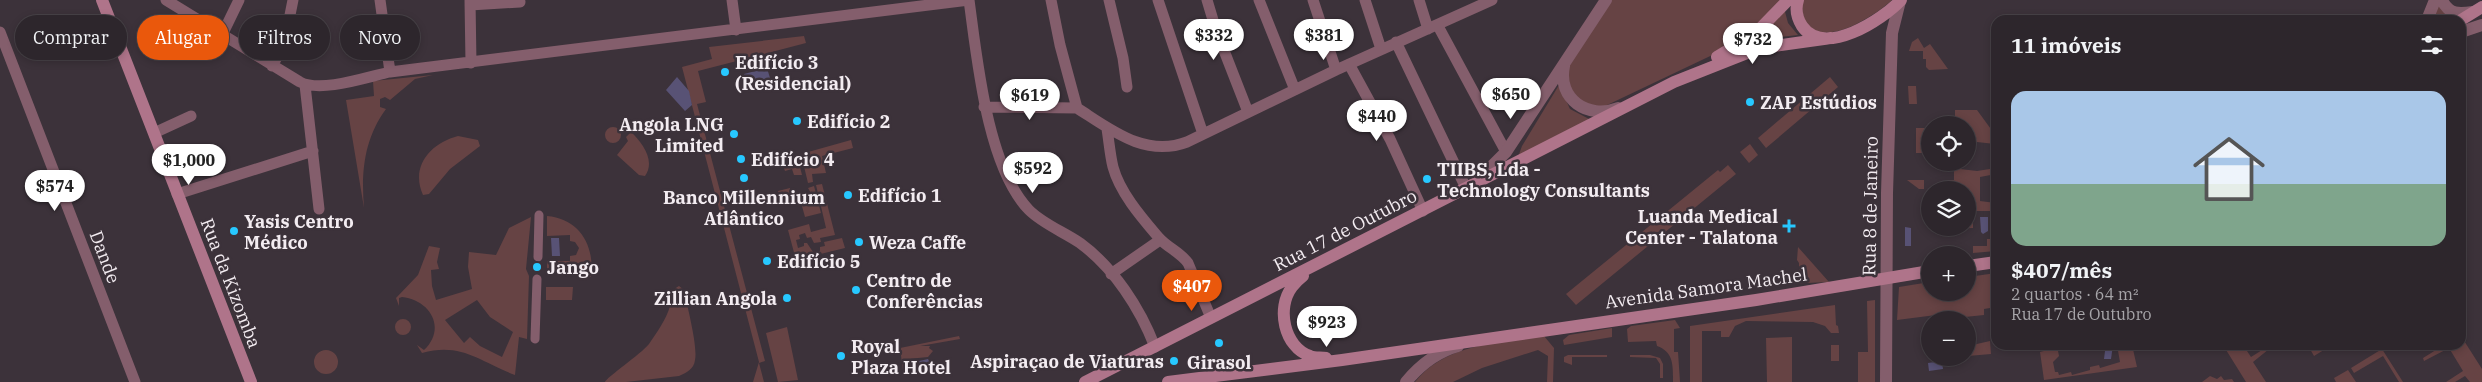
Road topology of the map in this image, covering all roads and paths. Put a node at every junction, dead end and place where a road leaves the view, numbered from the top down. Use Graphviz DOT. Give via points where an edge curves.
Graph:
graph roads {
  1 [pos="102,0"];
  2 [pos="166,0"];
  3 [pos="239,0"];
  4 [pos="293,0"];
  5 [pos="380,0"];
  6 [pos="732,0"];
  7 [pos="969,0"];
  8 [pos="1052,0"];
  9 [pos="1109,0"];
  10 [pos="1158,0"];
  11 [pos="1207,0"];
  12 [pos="1259,0"];
  13 [pos="1313,0"];
  14 [pos="1365,0"];
  15 [pos="1419,0"];
  16 [pos="1492,0"];
  17 [pos="1606,0"];
  18 [pos="1788,0"];
  19 [pos="1798,0"];
  20 [pos="1901,0"];
  21 [pos="2435,0"];
  22 [pos="2442,0"];
  23 [pos="470,2"];
  24 [pos="520,2"];
  25 [pos="180,4"];
  26 [pos="1469,4"];
  27 [pos="2478,10"];
  28 [pos="195,15"];
  29 [pos="2429,15"];
  30 [pos="2466,17"];
  31 [pos="229,21"];
  32 [pos="2482,25"];
  33 [pos="1433,27"];
  34 [pos="736,30"];
  35 [pos="2466,30"];
  36 [pos="0,32"];
  37 [pos="1831,38"];
  38 [pos="229,39"];
  39 [pos="1396,42"];
  40 [pos="1381,49"];
  41 [pos="1565,61"];
  42 [pos="471,63"];
  43 [pos="1349,64"];
  44 [pos="272,66"];
  45 [pos="1336,70"];
  46 [pos="390,72"];
  47 [pos="1674,82"];
  48 [pos="306,85"];
  49 [pos="1127,87"];
  50 [pos="1295,90"];
  51 [pos="1628,104"];
  52 [pos="984,107"];
  53 [pos="1077,108"];
  54 [pos="1248,112"];
  55 [pos="192,116"];
  56 [pos="1107,129"];
  57 [pos="154,133"];
  58 [pos="1203,134"];
  59 [pos="313,150"];
  60 [pos="1506,152"];
  61 [pos="1466,188"];
  62 [pos="177,194"];
  63 [pos="319,209"];
  64 [pos="1423,211"];
  65 [pos="539,215"];
  66 [pos="1160,240"];
  67 [pos="538,257"];
  68 [pos="1991,263"];
  69 [pos="1976,265"];
  70 [pos="1312,267"];
  71 [pos="1921,272"];
  72 [pos="1111,274"];
  73 [pos="1886,278"];
  74 [pos="537,279"];
  75 [pos="1211,318"];
  76 [pos="1487,338"];
  77 [pos="535,339"];
  78 [pos="1155,347"];
  79 [pos="1342,360"];
  80 [pos="135,382"];
  81 [pos="251,382"];
  82 [pos="1085,382"];
  83 [pos="1168,382"];
  84 [pos="1406,382"];
  85 [pos="1886,382"];
  1 -- 57 [label="main road, Rua da Kizomba"];
  2 -- 25 [label="street"];
  3 -- 31 [label="street"];
  4 -- 44 [label="street" via="284,45"];
  5 -- 46 [label="street"];
  6 -- 34 [label="street"];
  7 -- 34 [label="street"];
  7 -- 52 [label="street"];
  8 -- 53 [label="street"];
  9 -- 49 [label="street"];
  10 -- 58 [label="street"];
  11 -- 54 [label="street"];
  12 -- 50 [label="street"];
  13 -- 45 [label="street"];
  14 -- 40 [label="street"];
  15 -- 33 [label="street"];
  16 -- 26 [label="street"];
  17 -- 41 [label="street"];
  18 -- 47 [label="main road, Rua 17 de Outubro" via="1764,26 1744,41"];
  19 -- 37 [label="main road" via="1797,15 1806,31 1813,37"];
  20 -- 37 [label="main road, Rua 17 de Outubro" via="1868,26"];
  20 -- 73 [label="street, Rua 8 de Janeiro" via="1892,33"];
  21 -- 29 [label="street"];
  22 -- 27 [label="street" via="2454,13"];
  23 -- 24 [label="street"];
  23 -- 42 [label="street"];
  25 -- 28 [label="street"];
  26 -- 33 [label="street"];
  27 -- 30 [label="main road"];
  32 -- 35 [label="street"];
  33 -- 39 [label="street"];
  33 -- 60 [label="street"];
  34 -- 42 [label="street"];
  36 -- 80 [label="street, Dande"];
  37 -- 47 [label="main road, Rua 17 de Outubro" via="1760,48"];
  38 -- 44 [label="street"];
  39 -- 40 [label="street"];
  39 -- 61 [label="street"];
  40 -- 43 [label="street"];
  41 -- 51 [label="street" via="1562,74 1565,89 1576,104 1587,110 1604,112"];
  41 -- 60 [label="street"];
  42 -- 46 [label="street"];
  43 -- 45 [label="street"];
  43 -- 64 [label="street" via="1390,139"];
  44 -- 48 [label="street"];
  45 -- 50 [label="street"];
  46 -- 48 [label="street" via="328,85"];
  47 -- 51 [label="main road, Rua 17 de Outubro"];
  48 -- 59 [label="street"];
  50 -- 54 [label="street"];
  51 -- 61 [label="main road, Rua 17 de Outubro"];
  52 -- 53 [label="street"];
  52 -- 72 [label="street" via="1004,168 1029,210 1080,243"];
  53 -- 56 [label="street"];
  54 -- 58 [label="street"];
  55 -- 57 [label="street"];
  56 -- 58 [label="street" via="1139,144 1163,147 1177,146"];
  56 -- 66 [label="street" via="1117,178"];
  57 -- 62 [label="main road, Rua da Kizomba"];
  59 -- 62 [label="street"];
  59 -- 63 [label="street"];
  60 -- 61 [label="street" via="1488,172"];
  61 -- 64 [label="main road, Rua 17 de Outubro"];
  62 -- 81 [label="main road, Rua da Kizomba"];
  64 -- 70 [label="main road, Rua 17 de Outubro"];
  65 -- 67 [label="street"];
  66 -- 72 [label="street"];
  66 -- 75 [label="street" via="1188,263"];
  68 -- 69 [label="main road"];
  70 -- 75 [label="main road, Rua 17 de Outubro"];
  70 -- 79 [label="main road" via="1291,287 1284,317 1286,331 1291,342 1310,356"];
  71 -- 73 [label="main road, Avenida Samora Machel"];
  72 -- 78 [label="street" via="1138,310"];
  73 -- 76 [label="main road, Avenida Samora Machel"];
  73 -- 85 [label="street, Rua 8 de Janeiro"];
  74 -- 77 [label="street"];
  75 -- 78 [label="main road, Rua 17 de Outubro"];
  76 -- 79 [label="main road, Avenida Samora Machel"];
  76 -- 84 [label="street, Avenida Samora Machel" via="1446,349"];
  78 -- 82 [label="main road, Rua 17 de Outubro"];
  79 -- 83 [label="main road, Avenida Samora Machel"];
}
